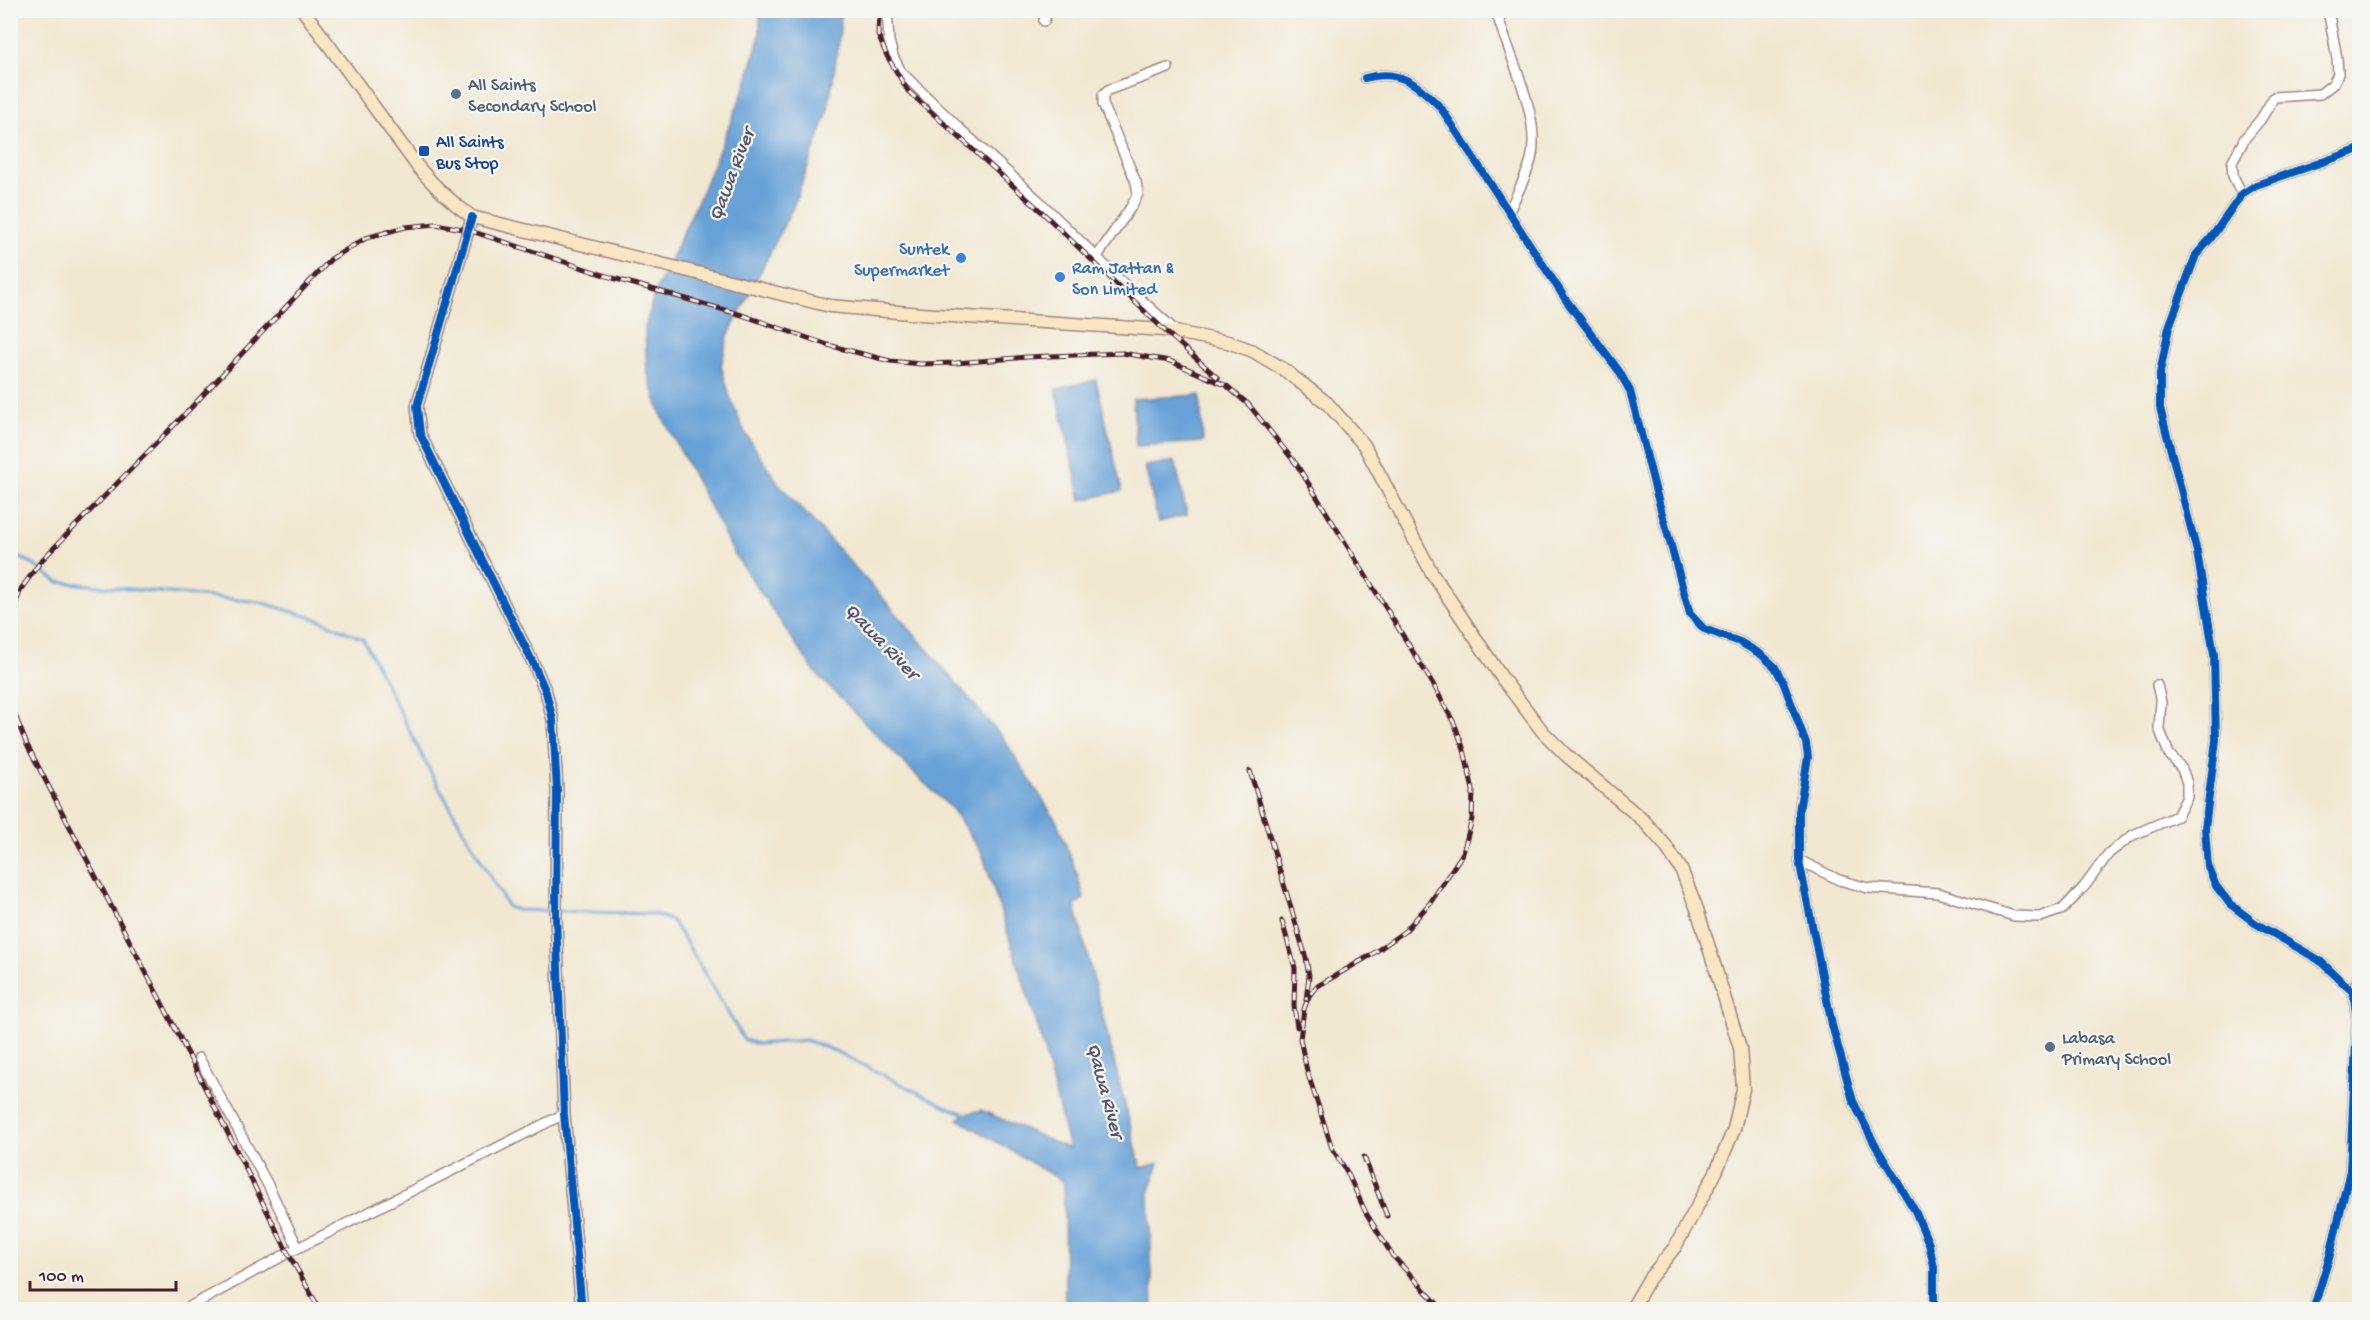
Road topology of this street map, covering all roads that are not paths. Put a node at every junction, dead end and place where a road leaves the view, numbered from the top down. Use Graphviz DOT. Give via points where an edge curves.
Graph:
graph roads {
  1 [pos="303,10"];
  2 [pos="887,10"];
  3 [pos="1048,10"];
  4 [pos="1496,10"];
  5 [pos="2328,10"];
  6 [pos="1044,21"];
  7 [pos="1168,68"];
  8 [pos="1365,78"];
  9 [pos="2360,149"];
  10 [pos="2242,194"];
  11 [pos="1509,212"];
  12 [pos="472,217"];
  13 [pos="1096,258"];
  14 [pos="1176,331"];
  15 [pos="2157,685"];
  16 [pos="1799,860"];
  17 [pos="2360,973"];
  18 [pos="2353,992"];
  19 [pos="199,1058"];
  20 [pos="564,1114"];
  21 [pos="2355,1170"];
  22 [pos="297,1248"];
  23 [pos="184,1310"];
  24 [pos="582,1310"];
  25 [pos="1630,1310"];
  26 [pos="1934,1310"];
  27 [pos="2313,1310"];
  1 -- 12 [label="main road" via="418,167 435,187"];
  2 -- 13 [label="street" via="889,41 901,72"];
  3 -- 6 [label="street"];
  4 -- 11 [label="street" via="1514,58 1533,135 1531,160"];
  5 -- 10 [label="street" via="2338,74 2320,94 2274,97 2232,163 2233,176"];
  7 -- 13 [label="street" via="1103,95 1138,194"];
  8 -- 11 [label="street" via="1390,75 1422,88 1441,108"];
  9 -- 10 [label="street" via="2256,185"];
  10 -- 18 [label="street" via="2196,255 2169,327 2160,373 2160,408 2197,552 2214,655 2216,740 2205,828 2208,867 2230,904 2319,960"];
  11 -- 16 [label="street" via="1630,391 1690,614 1704,628 1762,655 1775,667 1784,684 1808,757 1799,811"];
  12 -- 14 [label="main road" via="830,306"];
  12 -- 20 [label="street" via="417,406 420,434 546,692 554,720 556,918"];
  13 -- 14 [label="street"];
  14 -- 25 [label="main road" via="1253,351 1312,390 1344,420 1377,467 1432,573 1507,685 1543,732 1644,821 1681,869 1740,1048 1743,1089 1734,1129 1716,1172 1675,1247"];
  15 -- 16 [label="street" via="2161,702 2159,728 2169,754 2182,769 2187,797 2177,816 2133,835 2109,853 2063,909 2040,917 2014,916 1938,893 1868,888 1839,880"];
  16 -- 26 [label="street" via="1841,1063 1853,1101 1915,1211 1929,1244 1934,1267"];
  17 -- 18 [label="street"];
  18 -- 21 [label="street" via="2357,1020"];
  19 -- 22 [label="street" via="268,1185"];
  20 -- 22 [label="street"];
  20 -- 24 [label="street"];
  21 -- 27 [label="street"];
  22 -- 23 [label="street"];
}
